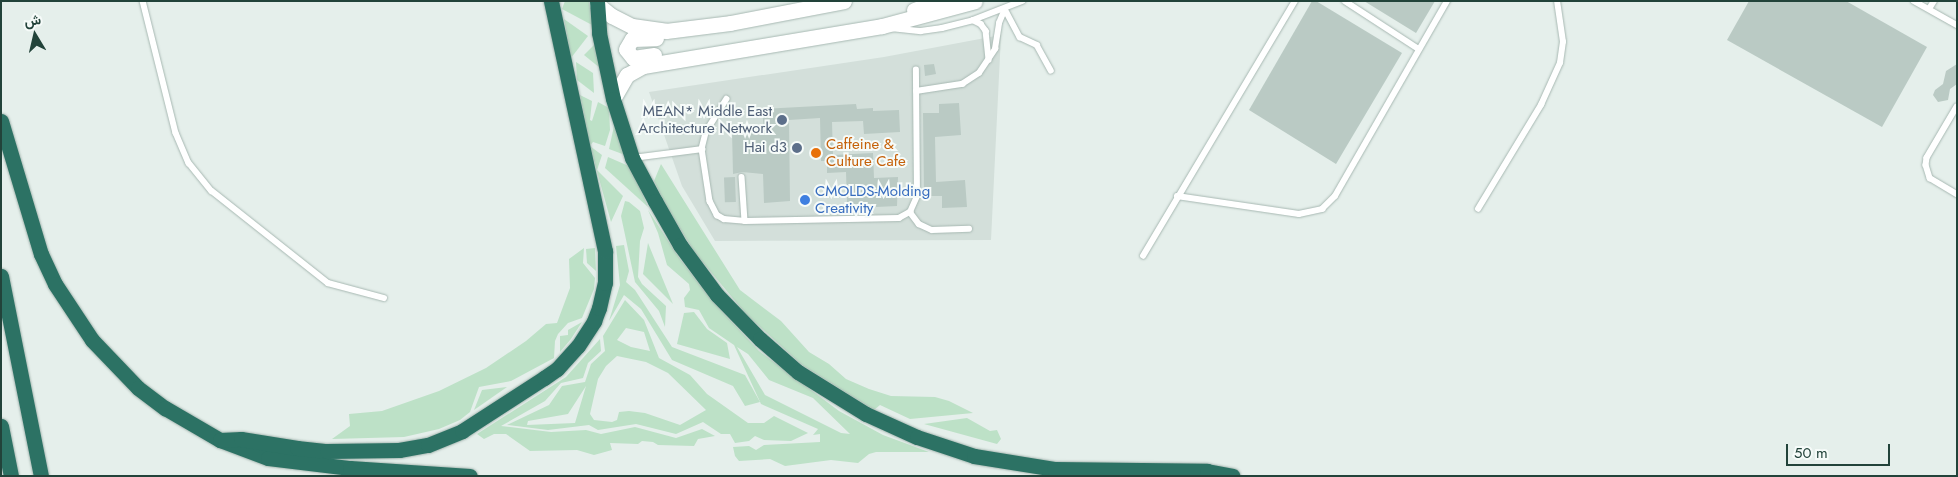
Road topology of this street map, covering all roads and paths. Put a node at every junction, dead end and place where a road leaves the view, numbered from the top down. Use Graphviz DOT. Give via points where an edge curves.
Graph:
graph roads {
  1 [pos="143,1"];
  2 [pos="551,1"];
  3 [pos="844,1"];
  4 [pos="939,1"];
  5 [pos="975,1"];
  6 [pos="1022,1"];
  7 [pos="1295,1"];
  8 [pos="1345,1"];
  9 [pos="1447,1"];
  10 [pos="1557,1"];
  11 [pos="1914,1"];
  12 [pos="1934,1"];
  13 [pos="597,3"];
  14 [pos="1006,9"];
  15 [pos="1929,9"];
  16 [pos="973,20"];
  17 [pos="1957,25"];
  18 [pos="882,26"];
  19 [pos="701,27"];
  20 [pos="1419,49"];
  21 [pos="696,57"];
  22 [pos="989,60"];
  23 [pos="916,70"];
  24 [pos="1051,70"];
  25 [pos="916,91"];
  26 [pos="613,98"];
  27 [pos="727,99"];
  28 [pos="1957,107"];
  29 [pos="1,121"];
  30 [pos="702,148"];
  31 [pos="632,158"];
  32 [pos="742,176"];
  33 [pos="1957,194"];
  34 [pos="1177,196"];
  35 [pos="1478,209"];
  36 [pos="910,212"];
  37 [pos="745,221"];
  38 [pos="968,229"];
  39 [pos="1143,256"];
  40 [pos="1,276"];
  41 [pos="384,298"];
  42 [pos="1,426"];
  43 [pos="220,440"];
  44 [pos="11,476"];
  45 [pos="41,476"];
  46 [pos="470,476"];
  47 [pos="1234,476"];
  1 -- 41 [label="lane" via="176,133 190,163 206,184 328,283"];
  2 -- 43 [label="highway" via="605,251 605,283 599,308 578,346 557,369 478,422 428,445 398,450 327,451 241,438"];
  3 -- 19 [label="street"];
  4 -- 18 [label="street"];
  5 -- 18 [label="street"];
  6 -- 14 [label="lane"];
  7 -- 34 [label="lane"];
  8 -- 20 [label="lane"];
  9 -- 20 [label="lane"];
  10 -- 35 [label="lane" via="1563,42 1560,63 1537,113"];
  11 -- 15 [label="lane"];
  12 -- 15 [label="lane"];
  13 -- 19 [label="street" via="622,22 643,29 666,31"];
  13 -- 26 [label="highway" via="599,33"];
  14 -- 16 [label="lane"];
  14 -- 22 [label="lane" via="998,23 995,49"];
  14 -- 24 [label="lane" via="1020,36 1037,45"];
  15 -- 17 [label="lane"];
  16 -- 18 [label="lane" via="921,31"];
  16 -- 22 [label="lane" via="986,31"];
  18 -- 21 [label="street"];
  19 -- 21 [label="street" via="692,35 635,38 626,45 633,58 682,52"];
  20 -- 34 [label="lane" via="1335,196 1322,209 1299,214"];
  21 -- 26 [label="street" via="632,70"];
  22 -- 25 [label="lane" via="979,74 962,84"];
  23 -- 25 [label="lane"];
  25 -- 36 [label="lane" via="916,196"];
  26 -- 31 [label="highway"];
  27 -- 30 [label="lane" via="706,133"];
  28 -- 33 [label="lane" via="1926,165 1930,178"];
  29 -- 43 [label="highway" via="41,254 72,313 92,340 138,388"];
  30 -- 31 [label="lane"];
  30 -- 37 [label="lane" via="712,208 724,219"];
  31 -- 47 [label="highway" via="680,245 717,294 760,339 798,372 866,414 945,448 1000,462 1054,469 1207,471"];
  32 -- 37 [label="lane"];
  34 -- 39 [label="lane"];
  36 -- 37 [label="lane" via="893,218"];
  36 -- 38 [label="lane" via="919,224 932,230"];
  40 -- 45 [label="highway"];
  42 -- 44 [label="highway"];
  43 -- 46 [label="highway" via="268,458 350,468"];
}
